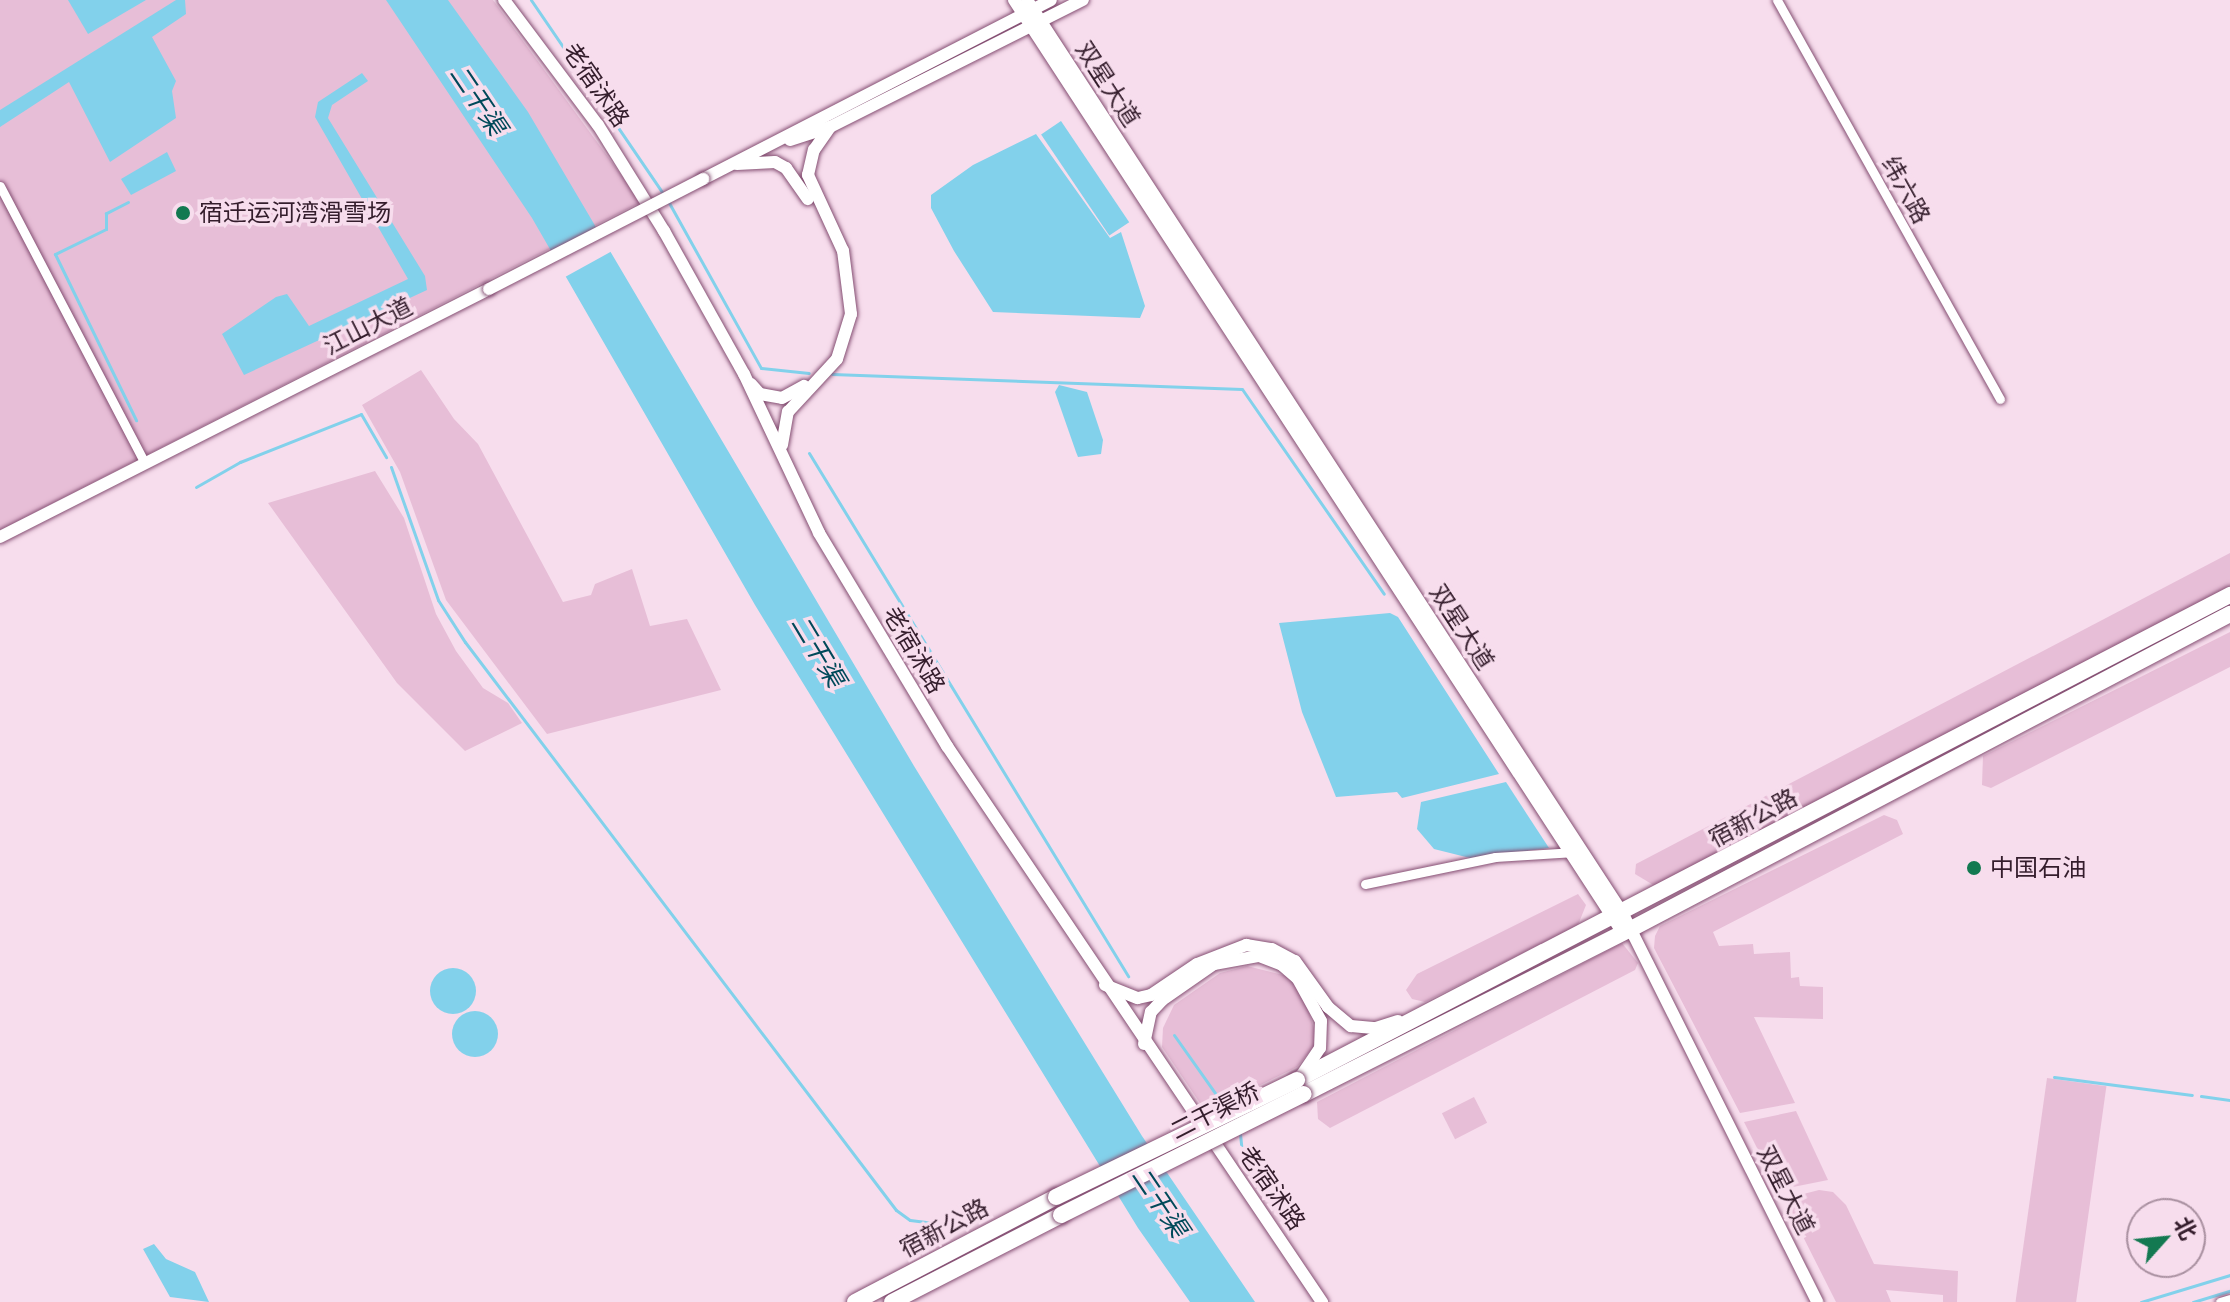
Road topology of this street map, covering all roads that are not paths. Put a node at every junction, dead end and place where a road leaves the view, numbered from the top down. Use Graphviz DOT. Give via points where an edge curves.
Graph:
graph roads {
  1 [pos="504,0"];
  2 [pos="1014,0"];
  3 [pos="1051,0"];
  4 [pos="1083,0"];
  5 [pos="1777,0"];
  6 [pos="1030,14"];
  7 [pos="830,127"];
  8 [pos="755,151"];
  9 [pos="730,164"];
  10 [pos="0,186"];
  11 [pos="744,374"];
  12 [pos="795,394"];
  13 [pos="2000,399"];
  14 [pos="774,435"];
  15 [pos="145,463"];
  16 [pos="791,475"];
  17 [pos="0,537"];
  18 [pos="2230,595"];
  19 [pos="2230,614"];
  20 [pos="1578,852"];
  21 [pos="1365,884"];
  22 [pos="1623,923"];
  23 [pos="1104,984"];
  24 [pos="1428,1012"];
  25 [pos="1144,1044"];
  26 [pos="1300,1084"];
  27 [pos="1056,1197"];
  28 [pos="1061,1215"];
  29 [pos="2230,1299"];
  30 [pos="855,1302"];
  31 [pos="892,1302"];
  32 [pos="1322,1302"];
  33 [pos="1817,1302"];
  34 [pos="2220,1302"];
  1 -- 11 [label="main road, 老宿沭路" via="598,125"];
  2 -- 6 [label="main road, 双星大道"];
  3 -- 6 [label="main road, 江山大道"];
  4 -- 6 [label="main road, 江山大道"];
  5 -- 13 [label="street, 纬六路"];
  6 -- 7 [label="main road, 江山大道"];
  6 -- 8 [label="main road, 江山大道"];
  6 -- 20 [label="main road, 双星大道"];
  7 -- 8 [label="main road, 江山大道"];
  7 -- 16 [label="main road" via="814,150 808,175 843,251 851,314 837,359 782,425"];
  8 -- 9 [label="main road, 江山大道"];
  9 -- 12 [label="main road" via="764,161 786,168 837,257 843,292 839,333 826,362"];
  9 -- 15 [label="main road, 江山大道, bridge"];
  10 -- 15 [label="street"];
  11 -- 12 [label="main road" via="760,394"];
  11 -- 14 [label="main road, 老宿沭路"];
  12 -- 14 [label="main road"];
  14 -- 16 [label="main road, 老宿沭路"];
  15 -- 17 [label="main road, 江山大道"];
  16 -- 23 [label="main road, 老宿沭路" via="843,575 947,746"];
  18 -- 22 [label="highway, 宿新公路"];
  19 -- 22 [label="highway, 宿新公路"];
  20 -- 21 [label="street" via="1495,857"];
  20 -- 22 [label="main road, 双星大道"];
  22 -- 24 [label="highway, 宿新公路"];
  22 -- 26 [label="highway, 宿新公路"];
  22 -- 33 [label="main road, 双星大道"];
  23 -- 24 [label="main road" via="1138,998 1151,995 1197,964 1246,945 1272,949 1295,961 1328,1007 1351,1026 1376,1028"];
  23 -- 25 [label="main road, 老宿沭路"];
  24 -- 26 [label="highway, 宿新公路"];
  25 -- 26 [label="main road" via="1151,1012 1162,1000 1214,964 1259,956 1298,979 1321,1021 1320,1048"];
  25 -- 32 [label="main road, 老宿沭路"];
  26 -- 27 [label="highway, 二干渠桥, bridge"];
  26 -- 28 [label="highway, 二干渠桥, bridge"];
  27 -- 30 [label="highway, 宿新公路"];
  28 -- 31 [label="highway, 宿新公路"];
  29 -- 34 [label="street"];
}
